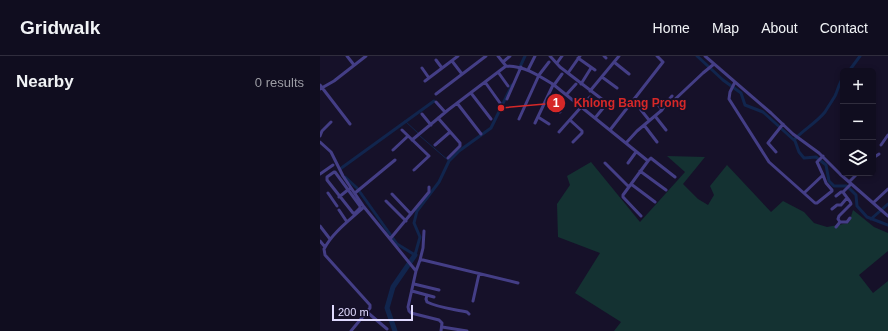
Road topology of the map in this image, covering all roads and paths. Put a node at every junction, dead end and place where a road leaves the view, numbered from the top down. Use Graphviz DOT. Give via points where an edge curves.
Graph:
graph roads {
  1 [pos="346,56"];
  2 [pos="366,56"];
  3 [pos="458,56"];
  4 [pos="486,56"];
  5 [pos="498,56"];
  6 [pos="510,56"];
  7 [pos="535,56"];
  8 [pos="550,56"];
  9 [pos="562,56"];
  10 [pos="619,56"];
  11 [pos="657,56"];
  12 [pos="705,56"];
  13 [pos="579,57"];
  14 [pos="436,60"];
  15 [pos="452,61"];
  16 [pos="503,62"];
  17 [pos="549,62"];
  18 [pos="614,62"];
  19 [pos="557,63"];
  20 [pos="354,66"];
  21 [pos="506,66"];
  22 [pos="520,67"];
  23 [pos="711,67"];
  24 [pos="422,68"];
  25 [pos="442,68"];
  26 [pos="591,68"];
  27 [pos="528,70"];
  28 [pos="595,70"];
  29 [pos="498,72"];
  30 [pos="568,73"];
  31 [pos="462,74"];
  32 [pos="562,74"];
  33 [pos="629,74"];
  34 [pos="539,75"];
  35 [pos="602,77"];
  36 [pos="429,78"];
  37 [pos="424,81"];
  38 [pos="485,82"];
  39 [pos="735,83"];
  40 [pos="576,84"];
  41 [pos="581,84"];
  42 [pos="553,85"];
  43 [pos="508,86"];
  44 [pos="321,87"];
  45 [pos="617,88"];
  46 [pos="590,91"];
  47 [pos="471,93"];
  48 [pos="436,94"];
  49 [pos="566,95"];
  50 [pos="672,96"];
  51 [pos="590,97"];
  52 [pos="653,98"];
  53 [pos="507,99"];
  54 [pos="602,100"];
  55 [pos="436,102"];
  56 [pos="545,102"];
  57 [pos="667,102"];
  58 [pos="457,103"];
  59 [pos="500,103"];
  60 [pos="581,107"];
  61 [pos="604,107"];
  62 [pos="641,110"];
  63 [pos="662,110"];
  64 [pos="445,112"];
  65 [pos="560,112"];
  66 [pos="422,114"];
  67 [pos="655,116"];
  68 [pos="538,117"];
  69 [pos="438,118"];
  70 [pos="519,118"];
  71 [pos="595,118"];
  72 [pos="492,119"];
  73 [pos="570,120"];
  74 [pos="649,120"];
  75 [pos="332,122"];
  76 [pos="535,123"];
  77 [pos="350,124"];
  78 [pos="431,124"];
  79 [pos="549,124"];
  80 [pos="644,125"];
  81 [pos="782,125"];
  82 [pos="402,130"];
  83 [pos="610,130"];
  84 [pos="666,130"];
  85 [pos="450,132"];
  86 [pos="559,132"];
  87 [pos="481,134"];
  88 [pos="888,135"];
  89 [pos="320,136"];
  90 [pos="408,136"];
  91 [pos="412,140"];
  92 [pos="320,142"];
  93 [pos="573,142"];
  94 [pos="657,142"];
  95 [pos="626,143"];
  96 [pos="435,145"];
  97 [pos="881,145"];
  98 [pos="394,150"];
  99 [pos="636,152"];
  100 [pos="776,152"];
  101 [pos="879,154"];
  102 [pos="876,156"];
  103 [pos="822,157"];
  104 [pos="448,158"];
  105 [pos="395,160"];
  106 [pos="646,160"];
  107 [pos="335,163"];
  108 [pos="605,163"];
  109 [pos="628,163"];
  110 [pos="414,170"];
  111 [pos="640,171"];
  112 [pos="320,174"];
  113 [pos="823,175"];
  114 [pos="856,176"];
  115 [pos="675,177"];
  116 [pos="850,184"];
  117 [pos="630,185"];
  118 [pos="429,187"];
  119 [pos="349,188"];
  120 [pos="888,188"];
  121 [pos="666,190"];
  122 [pos="845,191"];
  123 [pos="358,192"];
  124 [pos="328,193"];
  125 [pos="392,194"];
  126 [pos="804,194"];
  127 [pos="836,196"];
  128 [pos="339,197"];
  129 [pos="846,198"];
  130 [pos="386,201"];
  131 [pos="655,202"];
  132 [pos="873,203"];
  133 [pos="337,206"];
  134 [pos="364,207"];
  135 [pos="832,209"];
  136 [pos="339,210"];
  137 [pos="411,214"];
  138 [pos="887,215"];
  139 [pos="641,216"];
  140 [pos="850,218"];
  141 [pos="406,221"];
  142 [pos="347,222"];
  143 [pos="842,222"];
  144 [pos="320,226"];
  145 [pos="848,226"];
  146 [pos="836,227"];
  147 [pos="424,231"];
  148 [pos="330,238"];
  149 [pos="392,238"];
  150 [pos="320,241"];
  151 [pos="323,249"];
  152 [pos="420,260"];
  153 [pos="415,269"];
  154 [pos="479,274"];
  155 [pos="518,283"];
  156 [pos="414,284"];
  157 [pos="438,290"];
  158 [pos="412,291"];
  159 [pos="427,295"];
  160 [pos="434,297"];
  161 [pos="473,302"];
  162 [pos="367,312"];
  163 [pos="469,314"];
  164 [pos="387,329"];
  165 [pos="442,329"];
  166 [pos="351,331"];
  167 [pos="467,331"];
  1 -- 20 [label="street"];
  2 -- 20 [label="street"];
  3 -- 15 [label="street"];
  4 -- 31 [label="street"];
  5 -- 16 [label="street"];
  6 -- 16 [label="street"];
  7 -- 27 [label="street"];
  8 -- 19 [label="street"];
  9 -- 19 [label="street"];
  10 -- 18 [label="street"];
  11 -- 83 [label="street" via="662,62"];
  12 -- 23 [label="street"];
  13 -- 26 [label="street"];
  13 -- 30 [label="street"];
  14 -- 25 [label="street"];
  15 -- 25 [label="street"];
  15 -- 31 [label="street"];
  16 -- 21 [label="street"];
  17 -- 34 [label="street"];
  18 -- 33 [label="street"];
  18 -- 35 [label="street"];
  19 -- 30 [label="street"];
  20 -- 44 [label="street"];
  21 -- 22 [label="street"];
  21 -- 29 [label="street"];
  22 -- 27 [label="street"];
  22 -- 53 [label="street"];
  23 -- 39 [label="street"];
  23 -- 57 [label="street" via="670,104"];
  24 -- 36 [label="street"];
  25 -- 36 [label="street"];
  26 -- 28 [label="street"];
  26 -- 41 [label="street"];
  27 -- 34 [label="street"];
  29 -- 38 [label="street"];
  29 -- 43 [label="street"];
  30 -- 41 [label="street"];
  31 -- 48 [label="street"];
  32 -- 42 [label="street"];
  34 -- 42 [label="street"];
  34 -- 70 [label="street"];
  35 -- 45 [label="street"];
  35 -- 46 [label="street"];
  36 -- 37 [label="street"];
  38 -- 47 [label="street"];
  38 -- 59 [label="street"];
  39 -- 81 [label="street"];
  39 -- 126 [label="street" via="729,99 770,164"];
  40 -- 49 [label="street"];
  41 -- 46 [label="street"];
  42 -- 49 [label="street"];
  42 -- 56 [label="street"];
  44 -- 77 [label="street"];
  46 -- 54 [label="street"];
  47 -- 58 [label="street"];
  47 -- 72 [label="street"];
  49 -- 60 [label="street"];
  50 -- 57 [label="street"];
  51 -- 60 [label="street"];
  52 -- 63 [label="street"];
  55 -- 64 [label="street"];
  56 -- 65 [label="street"];
  56 -- 68 [label="street"];
  57 -- 63 [label="street"];
  58 -- 64 [label="street"];
  58 -- 87 [label="street"];
  60 -- 71 [label="street"];
  60 -- 73 [label="street"];
  61 -- 71 [label="street"];
  62 -- 74 [label="street"];
  63 -- 67 [label="street"];
  64 -- 69 [label="street"];
  66 -- 78 [label="street"];
  67 -- 74 [label="street"];
  67 -- 84 [label="street"];
  68 -- 76 [label="street"];
  68 -- 79 [label="street"];
  69 -- 78 [label="street"];
  69 -- 85 [label="street"];
  71 -- 83 [label="street"];
  73 -- 86 [label="street"];
  73 -- 93 [label="street" via="582,131"];
  74 -- 80 [label="street"];
  75 -- 89 [label="street"];
  78 -- 91 [label="street"];
  80 -- 94 [label="street"];
  80 -- 95 [label="street"];
  81 -- 100 [label="street" via="768,143"];
  81 -- 103 [label="street"];
  82 -- 90 [label="street"];
  83 -- 95 [label="street"];
  85 -- 96 [label="street"];
  85 -- 104 [label="street" via="460,142 460,146"];
  88 -- 97 [label="street"];
  90 -- 91 [label="street"];
  90 -- 98 [label="street"];
  91 -- 110 [label="street" via="429,156"];
  92 -- 107 [label="street" via="331,152"];
  95 -- 99 [label="street"];
  99 -- 106 [label="street"];
  99 -- 109 [label="street"];
  101 -- 102 [label="street"];
  103 -- 113 [label="street" via="817,162"];
  103 -- 116 [label="street"];
  105 -- 123 [label="street"];
  106 -- 111 [label="street"];
  106 -- 115 [label="street" via="652,159"];
  107 -- 112 [label="street"];
  107 -- 119 [label="street"];
  108 -- 117 [label="street"];
  111 -- 117 [label="street"];
  111 -- 121 [label="street"];
  113 -- 126 [label="street"];
  113 -- 126 [label="street" via="832,191 816,203"];
  114 -- 116 [label="street"];
  116 -- 122 [label="street"];
  116 -- 132 [label="street"];
  117 -- 131 [label="street"];
  117 -- 139 [label="street" via="623,196"];
  118 -- 137 [label="street" via="429,192"];
  119 -- 123 [label="street"];
  119 -- 128 [label="street"];
  119 -- 128 [label="street" via="360,206 355,213"];
  119 -- 128 [label="street" via="335,172 327,177"];
  120 -- 132 [label="street"];
  122 -- 127 [label="street"];
  122 -- 129 [label="street"];
  123 -- 134 [label="street"];
  124 -- 133 [label="street"];
  125 -- 137 [label="street"];
  129 -- 135 [label="street" via="841,205"];
  129 -- 143 [label="street" via="851,204 839,216 838,219"];
  130 -- 141 [label="street"];
  132 -- 138 [label="street"];
  134 -- 142 [label="street"];
  134 -- 149 [label="street"];
  136 -- 142 [label="street"];
  137 -- 141 [label="street"];
  140 -- 143 [label="street" via="847,222"];
  141 -- 149 [label="street"];
  142 -- 148 [label="street"];
  143 -- 145 [label="street"];
  143 -- 146 [label="street"];
  144 -- 148 [label="street"];
  147 -- 152 [label="street"];
  148 -- 151 [label="street"];
  149 -- 153 [label="street"];
  150 -- 151 [label="street"];
  151 -- 162 [label="street" via="370,305"];
  152 -- 153 [label="street"];
  152 -- 154 [label="street"];
  153 -- 156 [label="street"];
  154 -- 155 [label="street"];
  154 -- 161 [label="street"];
  156 -- 157 [label="street"];
  156 -- 158 [label="street"];
  158 -- 159 [label="street"];
  158 -- 165 [label="street" via="408,311 440,320"];
  159 -- 160 [label="street"];
  159 -- 163 [label="street" via="427,302"];
  162 -- 164 [label="street"];
  162 -- 166 [label="street"];
  165 -- 167 [label="street"];
}
